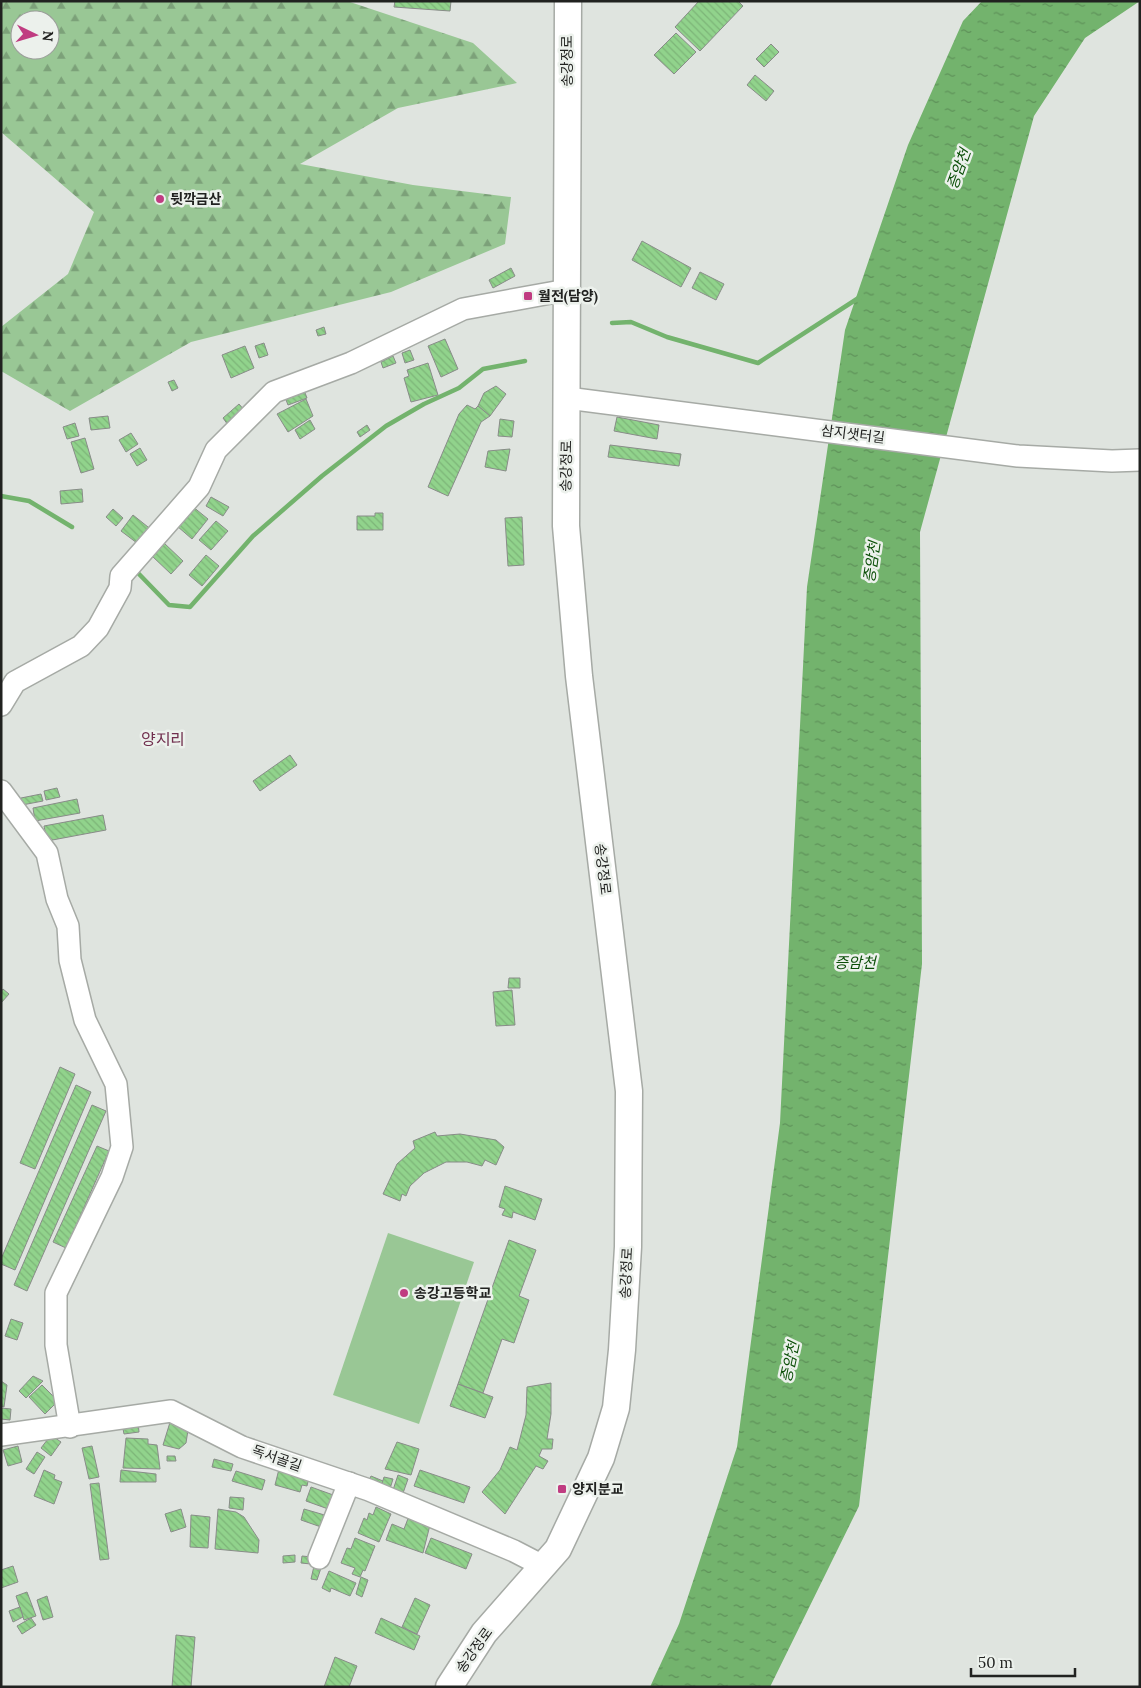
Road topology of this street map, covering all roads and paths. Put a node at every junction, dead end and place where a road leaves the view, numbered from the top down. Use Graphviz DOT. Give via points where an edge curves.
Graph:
graph roads {
  1 [pos="568,1"];
  2 [pos="567,290"];
  3 [pos="567,398"];
  4 [pos="1140,460"];
  5 [pos="3,700"];
  6 [pos="1,791"];
  7 [pos="70,1426"];
  8 [pos="1,1435"];
  9 [pos="348,1483"];
  10 [pos="319,1558"];
  11 [pos="543,1566"];
  12 [pos="449,1687"];
  1 -- 2 [label="main road, 송강정로"];
  2 -- 3 [label="main road, 송강정로"];
  2 -- 5 [label="street" via="463,309 352,363 274,392 216,450 199,487 121,576 120,588 98,628 81,646 15,682"];
  3 -- 4 [label="street, 삼지샛터길" via="1018,456"];
  3 -- 11 [label="main road, 송강정로" via="566,526 572,612 629,1091 628,1237 616,1408 601,1458 579,1508 558,1549"];
  6 -- 7 [label="street" via="47,853 68,926 70,960 85,1020 116,1084 122,1147 112,1177 56,1293 56,1345"];
  7 -- 8 [label="street, 독서골길"];
  7 -- 9 [label="street, 독서골길" via="171,1412 242,1446"];
  9 -- 10 [label="street"];
  9 -- 11 [label="street, 독서골길"];
  11 -- 12 [label="main road, 송강정로" via="484,1633"];
}
